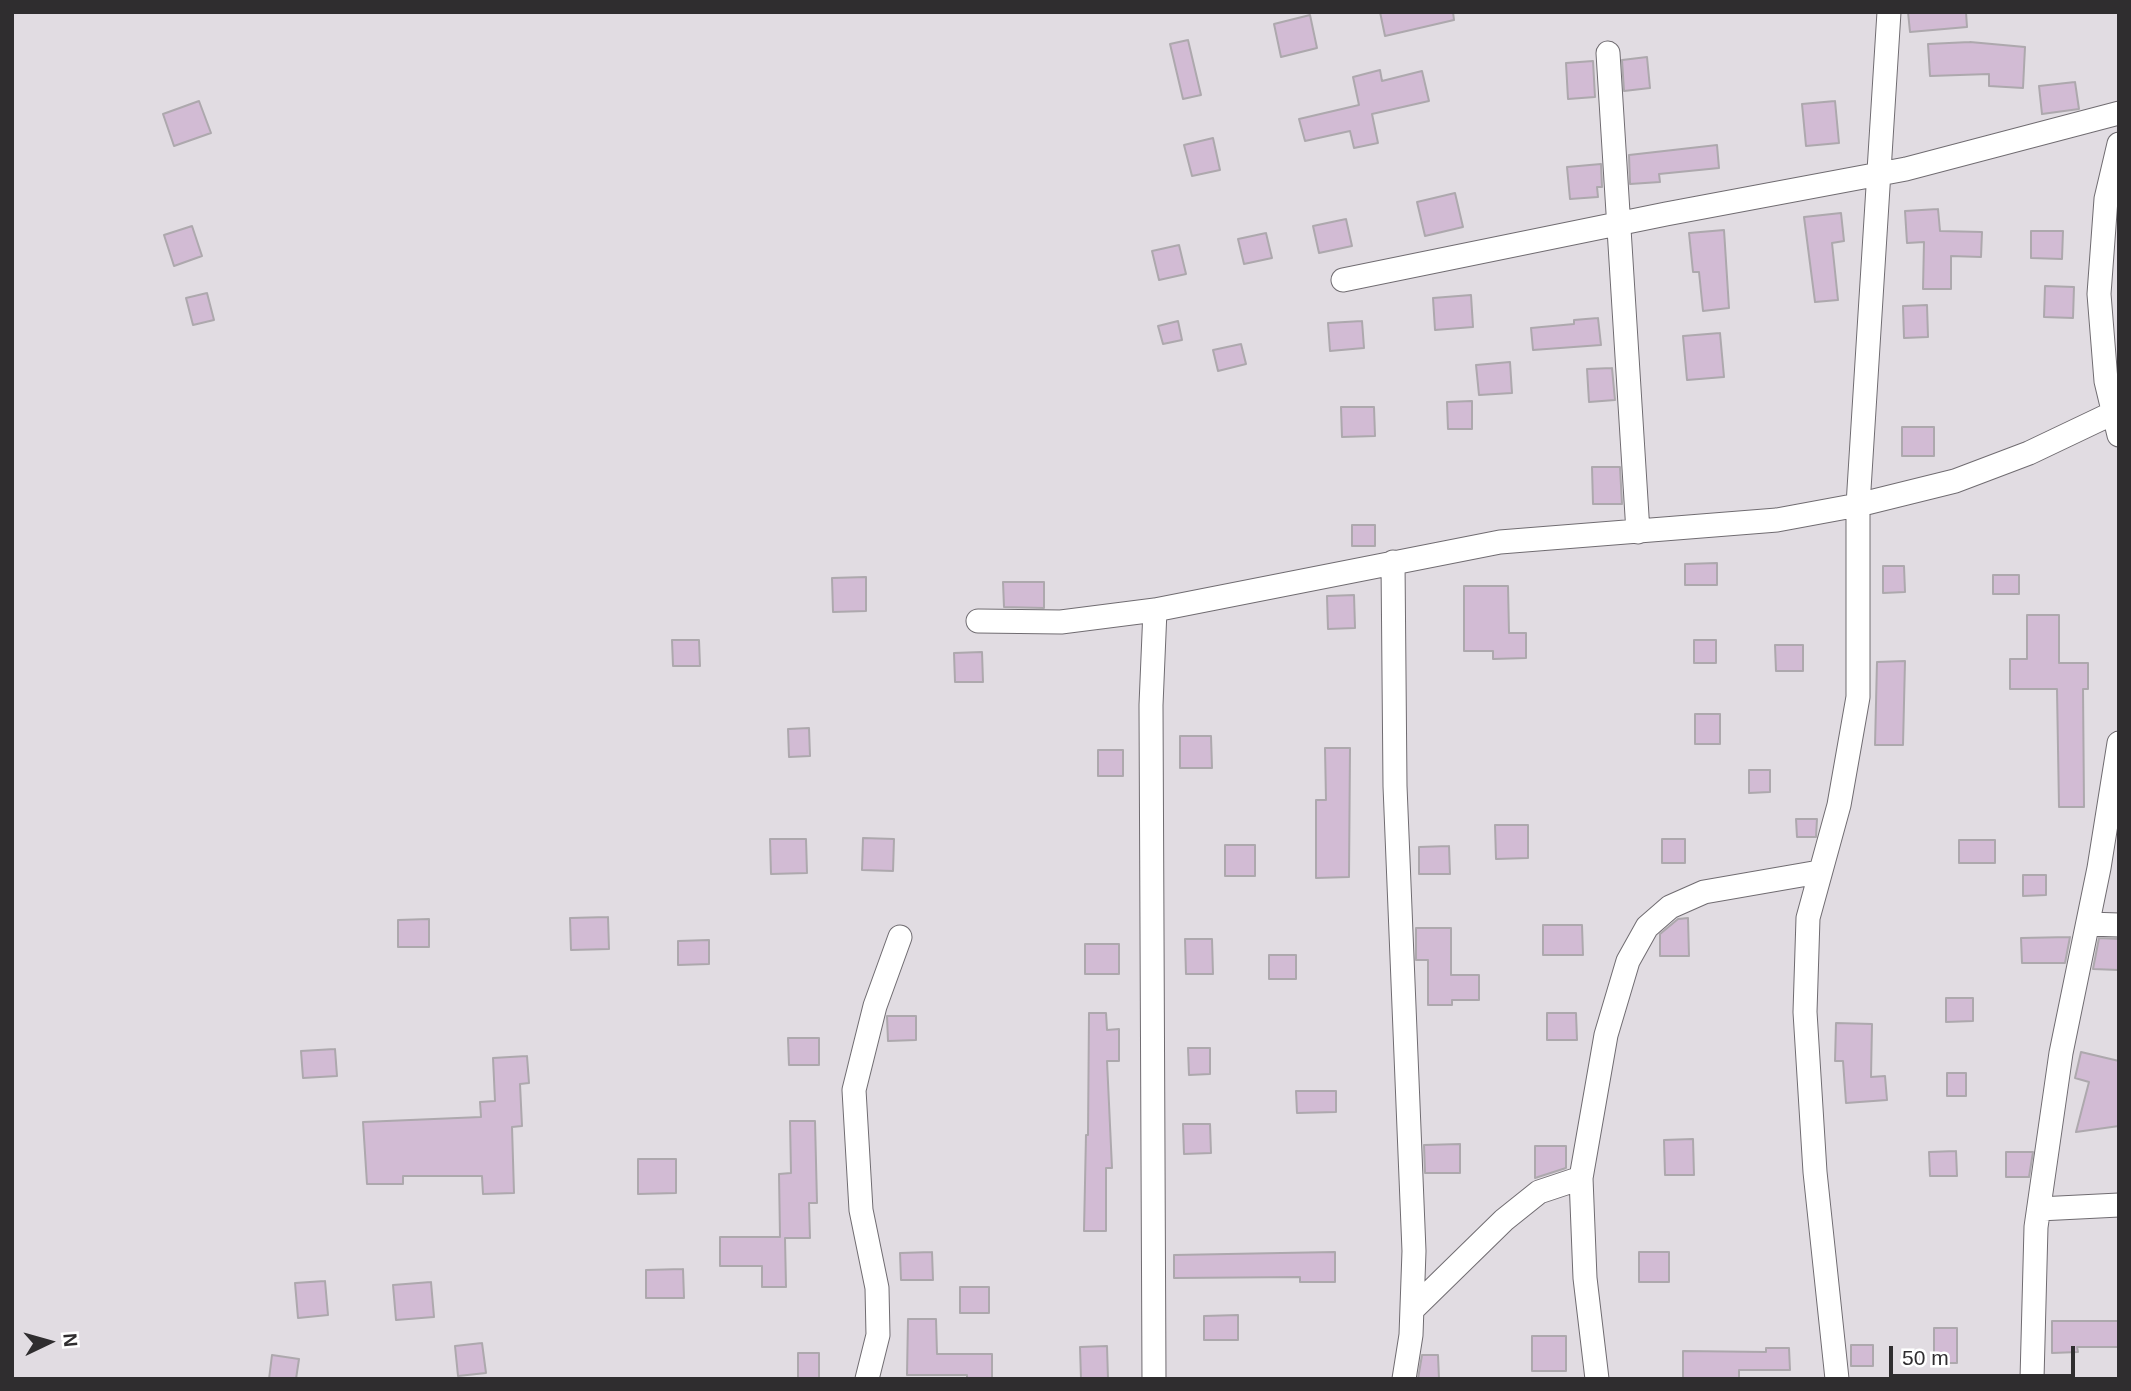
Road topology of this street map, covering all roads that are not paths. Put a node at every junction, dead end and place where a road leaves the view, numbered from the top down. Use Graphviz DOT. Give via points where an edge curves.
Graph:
graph roads {
  1 [pos="1889,12"];
  2 [pos="1608,53"];
  3 [pos="2119,113"];
  4 [pos="2119,144"];
  5 [pos="1879,174"];
  6 [pos="1617,224"];
  7 [pos="1343,280"];
  8 [pos="2116,424"];
  9 [pos="1858,505"];
  10 [pos="1638,532"];
  11 [pos="1393,562"];
  12 [pos="1155,610"];
  13 [pos="978,621"];
  14 [pos="2119,743"];
  15 [pos="2117,766"];
  16 [pos="1819,872"];
  17 [pos="2088,923"];
  18 [pos="2119,925"];
  19 [pos="900,937"];
  20 [pos="1581,1178"];
  21 [pos="2119,1205"];
  22 [pos="2039,1209"];
  23 [pos="1412,1310"];
  24 [pos="867,1379"];
  25 [pos="1154,1379"];
  26 [pos="1404,1379"];
  27 [pos="1597,1379"];
  28 [pos="1837,1379"];
  29 [pos="2032,1379"];
  1 -- 5 [label="street"];
  2 -- 6 [label="street"];
  3 -- 5 [label="street"];
  4 -- 8 [label="street" via="2106,200 2099,294 2106,381"];
  5 -- 6 [label="street"];
  5 -- 9 [label="street"];
  6 -- 7 [label="street"];
  6 -- 10 [label="street"];
  8 -- 9 [label="street" via="1955,481"];
  9 -- 10 [label="street" via="1777,520"];
  9 -- 16 [label="street" via="1858,697 1839,805"];
  10 -- 11 [label="street" via="1500,542"];
  11 -- 12 [label="street"];
  11 -- 23 [label="street" via="1395,786 1414,1251"];
  12 -- 13 [label="street" via="1060,622"];
  12 -- 25 [label="street" via="1151,705"];
  14 -- 15 [label="street"];
  15 -- 17 [label="street"];
  16 -- 20 [label="street" via="1704,892 1670,907 1647,927 1629,961 1606,1034"];
  16 -- 28 [label="street" via="1808,918 1805,1012 1815,1172"];
  17 -- 18 [label="street"];
  17 -- 22 [label="street" via="2061,1053"];
  19 -- 24 [label="street" via="854,1090 861,1210 877,1288 878,1335"];
  20 -- 23 [label="street" via="1539,1192"];
  20 -- 27 [label="street" via="1585,1278"];
  21 -- 22 [label="street"];
  22 -- 29 [label="street"];
  23 -- 26 [label="street"];
}
